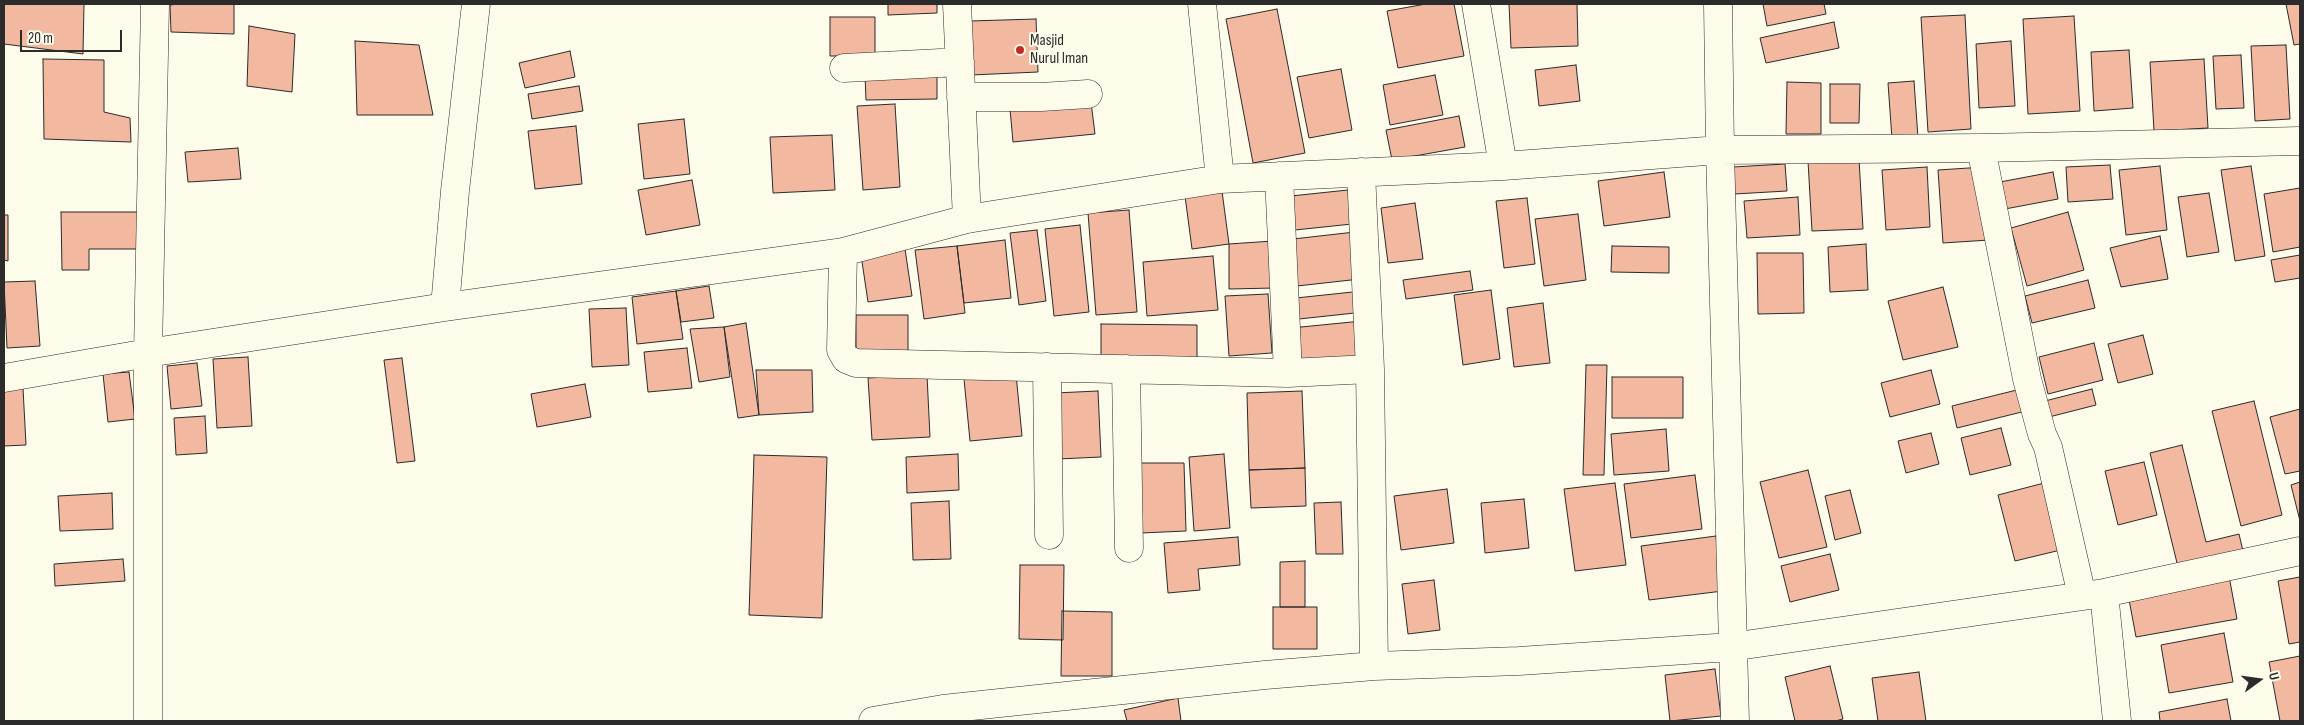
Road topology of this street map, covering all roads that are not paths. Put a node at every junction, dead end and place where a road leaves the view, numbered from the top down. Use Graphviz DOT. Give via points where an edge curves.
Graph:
graph roads {
  1 [pos="155,4"];
  2 [pos="476,4"];
  3 [pos="957,4"];
  4 [pos="1202,4"];
  5 [pos="1476,4"];
  6 [pos="1718,4"];
  7 [pos="960,62"];
  8 [pos="844,68"];
  9 [pos="1088,94"];
  10 [pos="961,97"];
  11 [pos="2300,141"];
  12 [pos="1981,148"];
  13 [pos="1720,150"];
  14 [pos="1503,166"];
  15 [pos="1361,172"];
  16 [pos="1279,176"];
  17 [pos="1220,179"];
  18 [pos="967,220"];
  19 [pos="843,252"];
  20 [pos="445,306"];
  21 [pos="148,352"];
  22 [pos="1047,367"];
  23 [pos="1126,369"];
  24 [pos="1370,369"];
  25 [pos="1288,373"];
  26 [pos="4,378"];
  27 [pos="1050,535"];
  28 [pos="1129,548"];
  29 [pos="2300,551"];
  30 [pos="2093,594"];
  31 [pos="1731,647"];
  32 [pos="1374,666"];
  33 [pos="148,721"];
  34 [pos="873,721"];
  35 [pos="1735,721"];
  36 [pos="2117,721"];
  1 -- 21 [label="street"];
  2 -- 20 [label="street"];
  3 -- 7 [label="street"];
  4 -- 17 [label="street"];
  5 -- 14 [label="street"];
  6 -- 13 [label="street"];
  7 -- 8 [label="street"];
  7 -- 10 [label="street"];
  9 -- 10 [label="street"];
  10 -- 18 [label="street"];
  11 -- 12 [label="street"];
  12 -- 13 [label="street"];
  12 -- 30 [label="street" via="2027,380"];
  13 -- 14 [label="street"];
  13 -- 31 [label="street"];
  14 -- 15 [label="street"];
  15 -- 16 [label="street"];
  15 -- 24 [label="street"];
  16 -- 17 [label="street"];
  16 -- 25 [label="street"];
  17 -- 18 [label="street"];
  18 -- 19 [label="street"];
  19 -- 20 [label="street"];
  19 -- 22 [label="street" via="841,350 846,359 856,363"];
  20 -- 21 [label="street"];
  21 -- 26 [label="street"];
  21 -- 33 [label="street"];
  22 -- 23 [label="street"];
  22 -- 27 [label="street"];
  23 -- 25 [label="street"];
  23 -- 28 [label="street"];
  24 -- 25 [label="street"];
  24 -- 32 [label="street"];
  29 -- 30 [label="street"];
  30 -- 31 [label="street"];
  30 -- 36 [label="street"];
  31 -- 32 [label="street" via="1520,661"];
  31 -- 35 [label="street"];
  32 -- 34 [label="street" via="943,709"];
}
